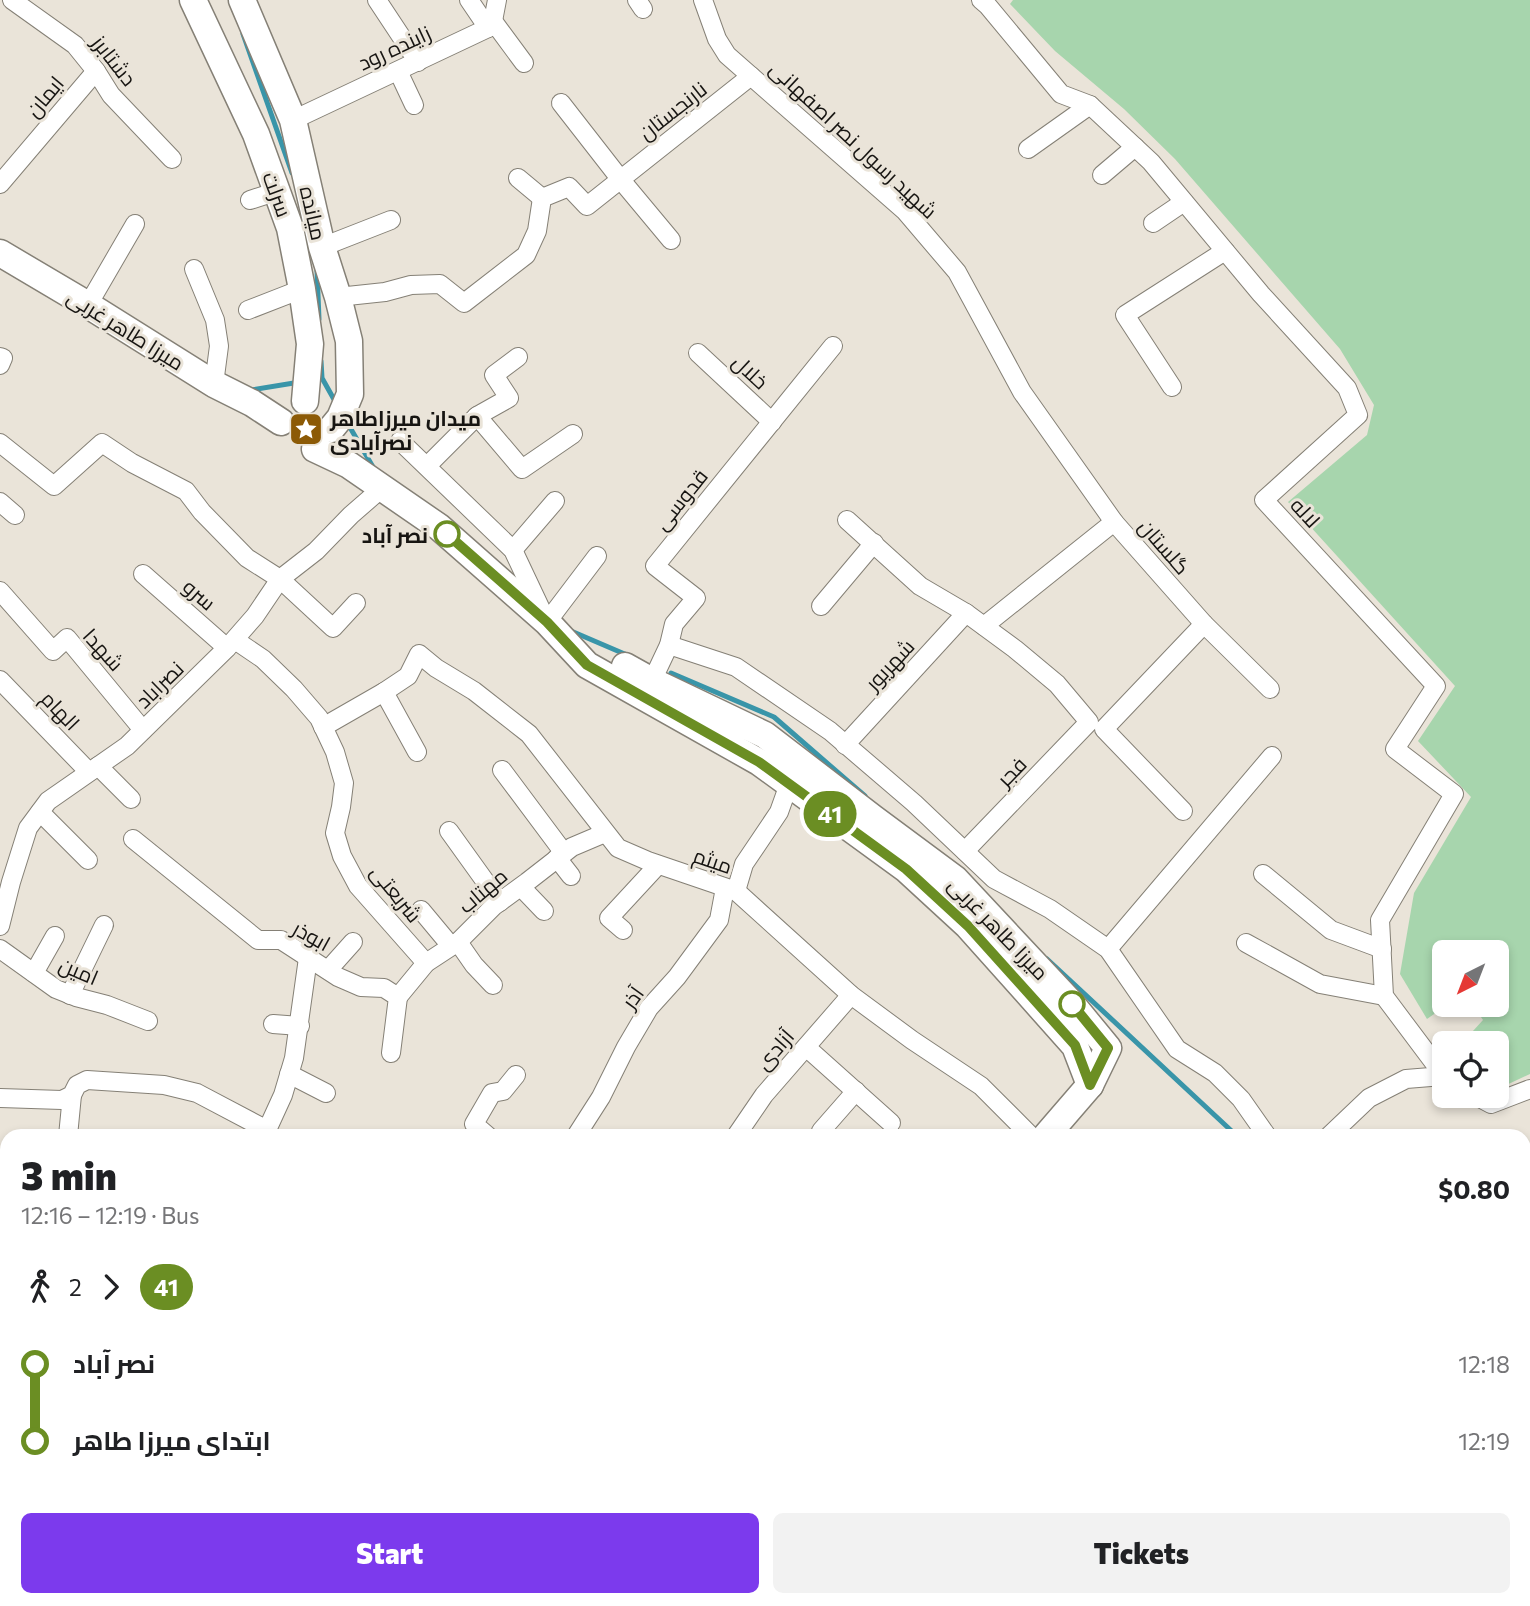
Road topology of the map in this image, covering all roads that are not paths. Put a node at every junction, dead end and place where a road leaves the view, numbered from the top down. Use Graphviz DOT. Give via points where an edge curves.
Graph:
graph roads {
  1 [pos="12,0"];
  2 [pos="193,0"];
  3 [pos="242,0"];
  4 [pos="377,0"];
  5 [pos="469,0"];
  6 [pos="498,0"];
  7 [pos="703,0"];
  8 [pos="981,0"];
  9 [pos="490,24"];
  10 [pos="418,62"];
  11 [pos="524,63"];
  12 [pos="96,71"];
  13 [pos="398,71"];
  14 [pos="751,76"];
  15 [pos="561,103"];
  16 [pos="414,105"];
  17 [pos="1090,105"];
  18 [pos="275,127"];
  19 [pos="1135,147"];
  20 [pos="1028,149"];
  21 [pos="172,159"];
  22 [pos="1102,175"];
  23 [pos="518,178"];
  24 [pos="621,180"];
  25 [pos="0,184"];
  26 [pos="278,191"];
  27 [pos="542,198"];
  28 [pos="250,200"];
  29 [pos="1184,202"];
  30 [pos="391,220"];
  31 [pos="1153,223"];
  32 [pos="135,224"];
  33 [pos="671,240"];
  34 [pos="322,247"];
  35 [pos="1225,251"];
  36 [pos="0,253"];
  37 [pos="194,269"];
  38 [pos="302,289"];
  39 [pos="338,297"];
  40 [pos="88,305"];
  41 [pos="248,310"];
  42 [pos="834,346"];
  43 [pos="698,353"];
  44 [pos="0,357"];
  45 [pos="518,357"];
  46 [pos="0,365"];
  47 [pos="214,384"];
  48 [pos="1172,387"];
  49 [pos="293,409"];
  50 [pos="477,416"];
  51 [pos="772,422"];
  52 [pos="332,428"];
  53 [pos="573,434"];
  54 [pos="400,441"];
  55 [pos="0,443"];
  56 [pos="427,466"];
  57 [pos="382,488"];
  58 [pos="555,501"];
  59 [pos="0,502"];
  60 [pos="15,514"];
  61 [pos="847,520"];
  62 [pos="1114,522"];
  63 [pos="874,544"];
  64 [pos="513,550"];
  65 [pos="597,556"];
  66 [pos="143,574"];
  67 [pos="280,579"];
  68 [pos="0,591"];
  69 [pos="356,603"];
  70 [pos="821,607"];
  71 [pos="966,613"];
  72 [pos="547,622"];
  73 [pos="1204,624"];
  74 [pos="984,626"];
  75 [pos="231,644"];
  76 [pos="669,645"];
  77 [pos="0,681"];
  78 [pos="652,681"];
  79 [pos="1270,689"];
  80 [pos="384,692"];
  81 [pos="323,727"];
  82 [pos="143,730"];
  83 [pos="845,744"];
  84 [pos="417,752"];
  85 [pos="1272,756"];
  86 [pos="94,769"];
  87 [pos="502,769"];
  88 [pos="789,784"];
  89 [pos="131,799"];
  90 [pos="1183,811"];
  91 [pos="40,812"];
  92 [pos="449,831"];
  93 [pos="606,833"];
  94 [pos="133,839"];
  95 [pos="965,851"];
  96 [pos="561,856"];
  97 [pos="88,860"];
  98 [pos="658,865"];
  99 [pos="1263,874"];
  100 [pos="571,876"];
  101 [pos="521,887"];
  102 [pos="730,890"];
  103 [pos="500,902"];
  104 [pos="421,910"];
  105 [pos="544,911"];
  106 [pos="104,925"];
  107 [pos="0,926"];
  108 [pos="623,930"];
  109 [pos="55,936"];
  110 [pos="353,942"];
  111 [pos="1246,943"];
  112 [pos="454,944"];
  113 [pos="0,949"];
  114 [pos="1108,949"];
  115 [pos="1382,949"];
  116 [pos="308,958"];
  117 [pos="426,963"];
  118 [pos="328,971"];
  119 [pos="34,973"];
  120 [pos="492,985"];
  121 [pos="70,995"];
  122 [pos="851,995"];
  123 [pos="1384,996"];
  124 [pos="398,997"];
  125 [pos="148,1021"];
  126 [pos="273,1024"];
  127 [pos="300,1026"];
  128 [pos="806,1047"];
  129 [pos="391,1054"];
  130 [pos="1432,1060"];
  131 [pos="289,1074"];
  132 [pos="516,1075"];
  133 [pos="1432,1077"];
  134 [pos="1090,1085"];
  135 [pos="856,1091"];
  136 [pos="326,1093"];
  137 [pos="72,1095"];
  138 [pos="1527,1096"];
  139 [pos="0,1098"];
  140 [pos="1509,1100"];
  141 [pos="891,1123"];
  142 [pos="69,1129"];
  143 [pos="265,1129"];
  144 [pos="267,1129"];
  145 [pos="480,1129"];
  146 [pos="580,1129"];
  147 [pos="741,1129"];
  148 [pos="822,1129"];
  149 [pos="1024,1129"];
  150 [pos="1052,1129"];
  151 [pos="1263,1129"];
  152 [pos="1336,1129"];
  1 -- 12 [label="street, دشتابرز" via="75,45"];
  2 -- 18 [label="main road, سرلت"];
  3 -- 18 [label="main road, میانده"];
  4 -- 10 [label="street"];
  5 -- 9 [label="street"];
  6 -- 9 [label="street"];
  7 -- 14 [label="street, شهید رسول نصر اصفهانی" via="727,55"];
  8 -- 17 [label="street, لاله" via="1061,94"];
  9 -- 10 [label="street, زاینده رود"];
  9 -- 11 [label="street"];
  10 -- 13 [label="street, زاینده رود"];
  12 -- 21 [label="street, دشتابرز" via="111,95"];
  12 -- 25 [label="street, ایمان"];
  13 -- 16 [label="street"];
  13 -- 18 [label="street, زاینده رود"];
  14 -- 24 [label="street, نارنجستان"];
  14 -- 62 [label="street, شهید رسول نصر اصفهانی" via="905,211 957,272 1022,392"];
  15 -- 24 [label="street"];
  17 -- 19 [label="street, لاله"];
  17 -- 20 [label="street"];
  18 -- 26 [label="main road, سرلت"];
  18 -- 34 [label="main road, میانده"];
  19 -- 22 [label="street"];
  19 -- 29 [label="street, لاله"];
  23 -- 27 [label="street"];
  24 -- 27 [label="street, نارنجستان" via="587,206 569,187"];
  24 -- 33 [label="street"];
  26 -- 28 [label="street"];
  26 -- 38 [label="main road, سرلت"];
  27 -- 39 [label="street" via="537,231 526,255 464,303 440,284"];
  29 -- 31 [label="street"];
  29 -- 35 [label="street, لاله"];
  30 -- 34 [label="street"];
  32 -- 40 [label="street"];
  34 -- 39 [label="main road, میانده"];
  35 -- 48 [label="street" via="1125,315"];
  35 -- 115 [label="street, لاله" via="1347,388 1358,415 1265,500 1436,687 1395,749 1454,794 1380,920"];
  36 -- 40 [label="main road, میرزا طاهر غربی"];
  37 -- 47 [label="street" via="215,320 219,346"];
  38 -- 41 [label="street"];
  38 -- 49 [label="main road, سرلت" via="310,344"];
  39 -- 52 [label="main road, میانده" via="349,341 350,394"];
  40 -- 47 [label="main road, میرزا طاهر غربی"];
  42 -- 51 [label="street, قدوسی"];
  43 -- 51 [label="street, خلال"];
  44 -- 46 [label="street"];
  45 -- 50 [label="street" via="494,375 509,398"];
  47 -- 49 [label="main road, میرزا طاهر غربی" via="252,403"];
  49 -- 52 [label="main road, میرزا طاهر غربی" via="320,410"];
  49 -- 52 [label="main road, میرزا طاهر غربی" via="283,432 297,447 306,450"];
  50 -- 53 [label="street" via="522,469"];
  50 -- 56 [label="street"];
  51 -- 76 [label="street, قدوسی" via="655,566 696,598 674,624"];
  52 -- 57 [label="main road, میرزا طاهر غربی" via="349,465"];
  54 -- 56 [label="street"];
  55 -- 67 [label="street" via="54,485 102,443 186,491 247,558"];
  56 -- 64 [label="street"];
  57 -- 67 [label="street, نصراباد"];
  57 -- 72 [label="main road, میرزا طاهر غربی" via="439,527"];
  58 -- 64 [label="street"];
  59 -- 60 [label="street"];
  61 -- 63 [label="street"];
  62 -- 73 [label="street, گلستان"];
  62 -- 74 [label="street, گلستان"];
  63 -- 70 [label="street"];
  63 -- 71 [label="street" via="920,586"];
  64 -- 72 [label="street"];
  65 -- 72 [label="street"];
  66 -- 75 [label="street, سرو"];
  67 -- 69 [label="street" via="332,628"];
  67 -- 75 [label="street, نصراباد"];
  68 -- 82 [label="street, شهدا" via="52,651 67,638"];
  71 -- 74 [label="street"];
  71 -- 83 [label="street, شهریور"];
  72 -- 78 [label="main road, میرزا طاهر غربی"];
  72 -- 88 [label="main road, میرزا طاهر غربی" via="587,665 759,762"];
  73 -- 79 [label="street, گلستان"];
  73 -- 90 [label="street" via="1104,729"];
  74 -- 95 [label="street, فجر" via="1057,684 1089,722"];
  75 -- 81 [label="street, شریعتی" via="262,659 294,689"];
  75 -- 82 [label="street, نصراباد"];
  76 -- 78 [label="street, قدوسی"];
  76 -- 83 [label="street" via="736,667"];
  77 -- 86 [label="street, الهام"];
  78 -- 134 [label="main road, میرزا طاهر غربی" via="765,735 956,879 1108,1048"];
  80 -- 81 [label="street"];
  80 -- 84 [label="street"];
  80 -- 93 [label="street, میثم" via="408,677 419,654 529,734"];
  81 -- 117 [label="street, شریعتی" via="344,783 335,833 342,856 358,886"];
  82 -- 86 [label="street, نصراباد"];
  83 -- 95 [label="street"];
  85 -- 114 [label="street"];
  86 -- 89 [label="street, الهام"];
  86 -- 91 [label="street, نصراباد" via="48,801"];
  87 -- 96 [label="street"];
  88 -- 102 [label="street, آذر" via="779,811"];
  88 -- 134 [label="main road, میرزا طاهر غربی" via="906,869 968,926 1075,1045"];
  91 -- 97 [label="street"];
  91 -- 107 [label="street, نصراباد" via="28,828"];
  92 -- 103 [label="street"];
  93 -- 96 [label="street, مهتاب"];
  93 -- 98 [label="street, میثم" via="618,848"];
  94 -- 116 [label="street, ابوذر" via="258,940 281,940"];
  95 -- 114 [label="street" via="994,879 1050,909"];
  96 -- 100 [label="street"];
  96 -- 101 [label="street, مهتاب"];
  98 -- 102 [label="street, میثم"];
  98 -- 108 [label="street" via="608,918"];
  99 -- 115 [label="street" via="1331,930"];
  101 -- 103 [label="street, مهتاب"];
  101 -- 105 [label="street"];
  102 -- 122 [label="street, میثم"];
  102 -- 146 [label="street, آذر" via="719,920 649,1008"];
  103 -- 112 [label="street, مهتاب"];
  104 -- 112 [label="street"];
  106 -- 121 [label="street"];
  109 -- 119 [label="street"];
  110 -- 118 [label="street"];
  111 -- 123 [label="street" via="1320,985"];
  112 -- 117 [label="street, مهتاب"];
  112 -- 120 [label="street"];
  113 -- 119 [label="street, امین"];
  114 -- 151 [label="street" via="1177,1049 1215,1073"];
  115 -- 123 [label="street, لاله"];
  116 -- 118 [label="street, ابوذر"];
  116 -- 127 [label="street"];
  117 -- 124 [label="street, مهتاب"];
  118 -- 124 [label="street, ابوذر" via="362,987 384,988"];
  119 -- 121 [label="street, امین"];
  121 -- 125 [label="street, امین"];
  122 -- 128 [label="street, آزادی"];
  122 -- 149 [label="street, میثم" via="981,1086"];
  123 -- 130 [label="street"];
  124 -- 129 [label="street"];
  126 -- 127 [label="street"];
  127 -- 131 [label="street"];
  128 -- 135 [label="street"];
  128 -- 147 [label="street, آزادی"];
  131 -- 136 [label="street"];
  131 -- 144 [label="street"];
  132 -- 145 [label="street" via="503,1091 492,1093 474,1124"];
  133 -- 152 [label="street" via="1406,1079 1369,1098"];
  134 -- 150 [label="main road"];
  135 -- 141 [label="street"];
  135 -- 148 [label="street"];
  137 -- 139 [label="street" via="62,1100"];
  137 -- 142 [label="street"];
  137 -- 143 [label="street" via="77,1085 87,1080 164,1085 197,1093"];
  138 -- 140 [label="street"];
}
